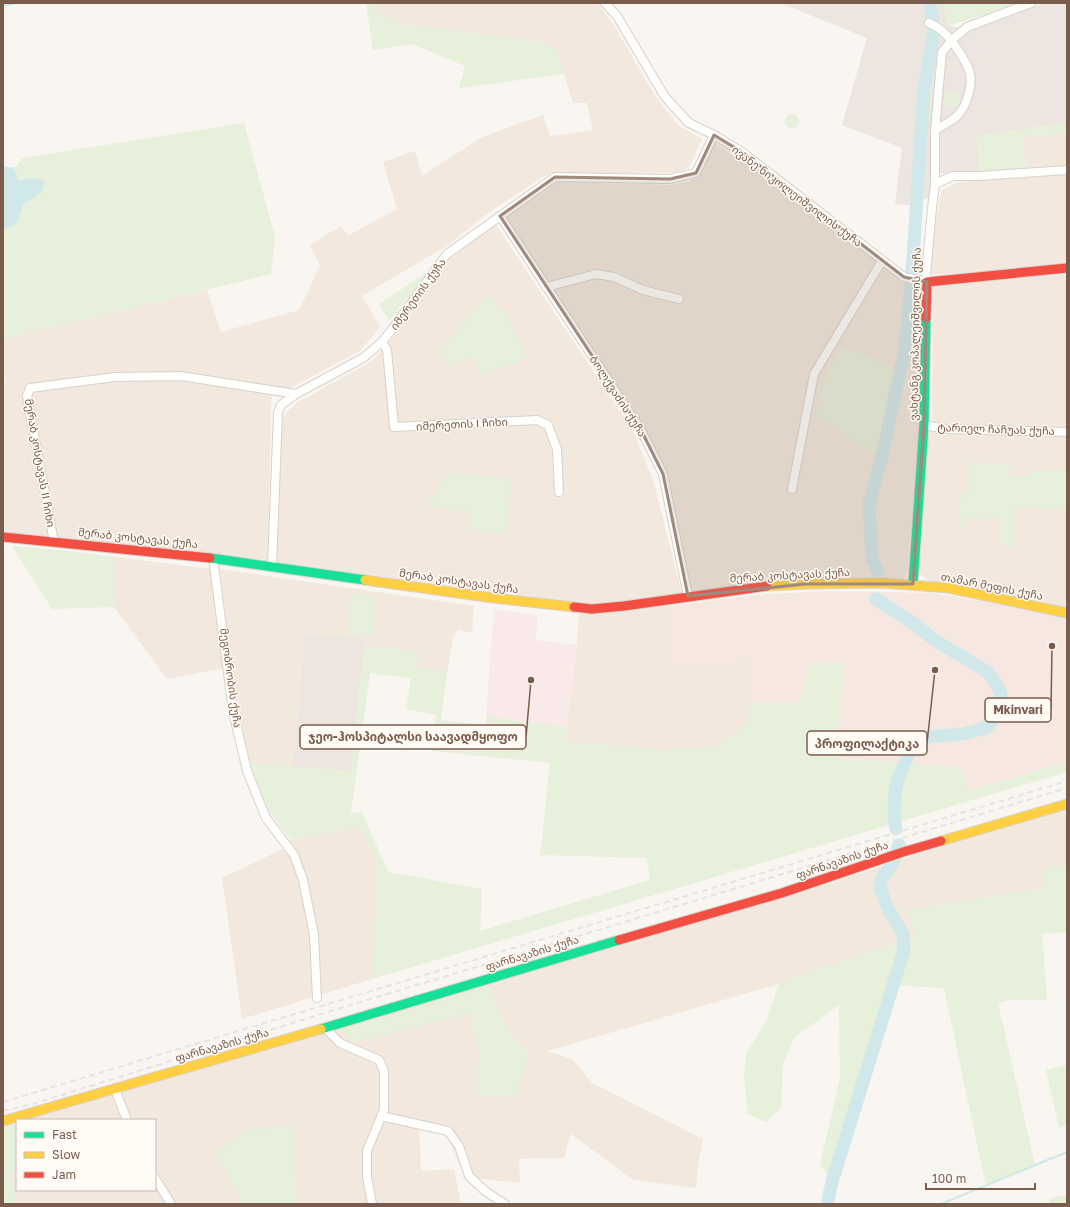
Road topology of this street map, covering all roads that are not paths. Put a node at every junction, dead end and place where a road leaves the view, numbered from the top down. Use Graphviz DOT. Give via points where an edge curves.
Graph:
graph roads {
  1 [pos="605,3"];
  2 [pos="1031,3"];
  3 [pos="929,23"];
  4 [pos="952,40"];
  5 [pos="935,130"];
  6 [pos="714,135"];
  7 [pos="1067,170"];
  8 [pos="936,184"];
  9 [pos="500,216"];
  10 [pos="882,261"];
  11 [pos="1067,268"];
  12 [pos="927,282"];
  13 [pos="546,287"];
  14 [pos="679,299"];
  15 [pos="382,342"];
  16 [pos="296,394"];
  17 [pos="924,425"];
  18 [pos="1067,432"];
  19 [pos="792,489"];
  20 [pos="559,492"];
  21 [pos="3,537"];
  22 [pos="54,542"];
  23 [pos="213,558"];
  24 [pos="272,566"];
  25 [pos="913,584"];
  26 [pos="688,596"];
  27 [pos="1067,613"];
  28 [pos="1067,804"];
  29 [pos="317,998"];
  30 [pos="325,1028"];
  31 [pos="115,1089"];
  32 [pos="381,1116"];
  33 [pos="128,1119"];
  34 [pos="3,1121"];
  35 [pos="156,1180"];
  36 [pos="171,1204"];
  37 [pos="372,1204"];
  38 [pos="505,1204"];
  1 -- 6 [label="street, ივანე ნიკოლეიშვილის ქუჩა" via="617,16 665,97 689,123"];
  2 -- 4 [label="street, ვახტანგ კოპალეიშვილის ქუჩა" via="967,27"];
  3 -- 4 [label="street" via="944,31"];
  4 -- 5 [label="street, ვახტანგ კოპალეიშვილის ქუჩა" via="942,52"];
  4 -- 5 [label="street" via="967,64 971,87 965,106 956,117"];
  5 -- 8 [label="street, ვახტანგ კოპალეიშვილის ქუჩა"];
  6 -- 9 [label="street, იმერეთის ქუჩა" via="696,173 670,179 555,177"];
  6 -- 10 [label="street, ივანე ნიკოლეიშვილის ქუჩა" via="742,152"];
  7 -- 8 [label="street" via="953,176"];
  8 -- 12 [label="street, ვახტანგ კოპალეიშვილის ქუჩა"];
  9 -- 13 [label="street, ბოლქვაძის ქუჩა"];
  9 -- 15 [label="street, იმერეთის ქუჩა" via="447,254"];
  10 -- 12 [label="street, ივანე ნიკოლეიშვილის ქუჩა" via="904,277"];
  10 -- 19 [label="street" via="814,374"];
  11 -- 12 [label="street"];
  12 -- 17 [label="street, ვახტანგ კოპალეიშვილის ქუჩა"];
  13 -- 14 [label="street" via="596,274 614,277 643,290"];
  13 -- 26 [label="street, ბოლქვაძის ქუჩა" via="641,430 663,474"];
  15 -- 16 [label="street, იმერეთის ქუჩა" via="363,358"];
  15 -- 20 [label="street, იმერეთის I ჩიხი" via="387,350 394,427 537,420 548,425 557,449"];
  16 -- 22 [label="street, მერაბ კოსტავას II ჩიხი" via="180,376 115,377 30,388 27,396"];
  16 -- 24 [label="street, იმერეთის ქუჩა" via="281,405 278,412"];
  17 -- 18 [label="street, ტარიელ ჩაჩუას ქუჩა" via="934,428"];
  17 -- 25 [label="street, ვახტანგ კოპალეიშვილის ქუჩა"];
  21 -- 22 [label="street, მერაბ კოსტავას ქუჩა"];
  22 -- 23 [label="street, მერაბ კოსტავას ქუჩა"];
  23 -- 24 [label="street, მერაბ კოსტავას ქუჩა"];
  23 -- 29 [label="street, მეგობრობის ქუჩა" via="233,711 247,771 266,818 294,855 303,880 314,935"];
  24 -- 26 [label="street, მერაბ კოსტავას ქუჩა" via="493,598 592,609"];
  25 -- 26 [label="street, მერაბ კოსტავას ქუჩა" via="810,584 755,587"];
  25 -- 27 [label="street, თამარ მეფის ქუჩა" via="962,590"];
  28 -- 30 [label="street, ფარნავაზის ქუჩა" via="892,855 782,893"];
  30 -- 31 [label="street, ფარნავაზის ქუჩა"];
  30 -- 32 [label="street" via="340,1043 379,1060 384,1071 384,1110"];
  31 -- 33 [label="street"];
  31 -- 34 [label="street, ფარნავაზის ქუჩა"];
  32 -- 37 [label="street" via="367,1151 367,1177"];
  32 -- 38 [label="street" via="448,1131 459,1146 469,1176 485,1191"];
  35 -- 36 [label="street"];
}
